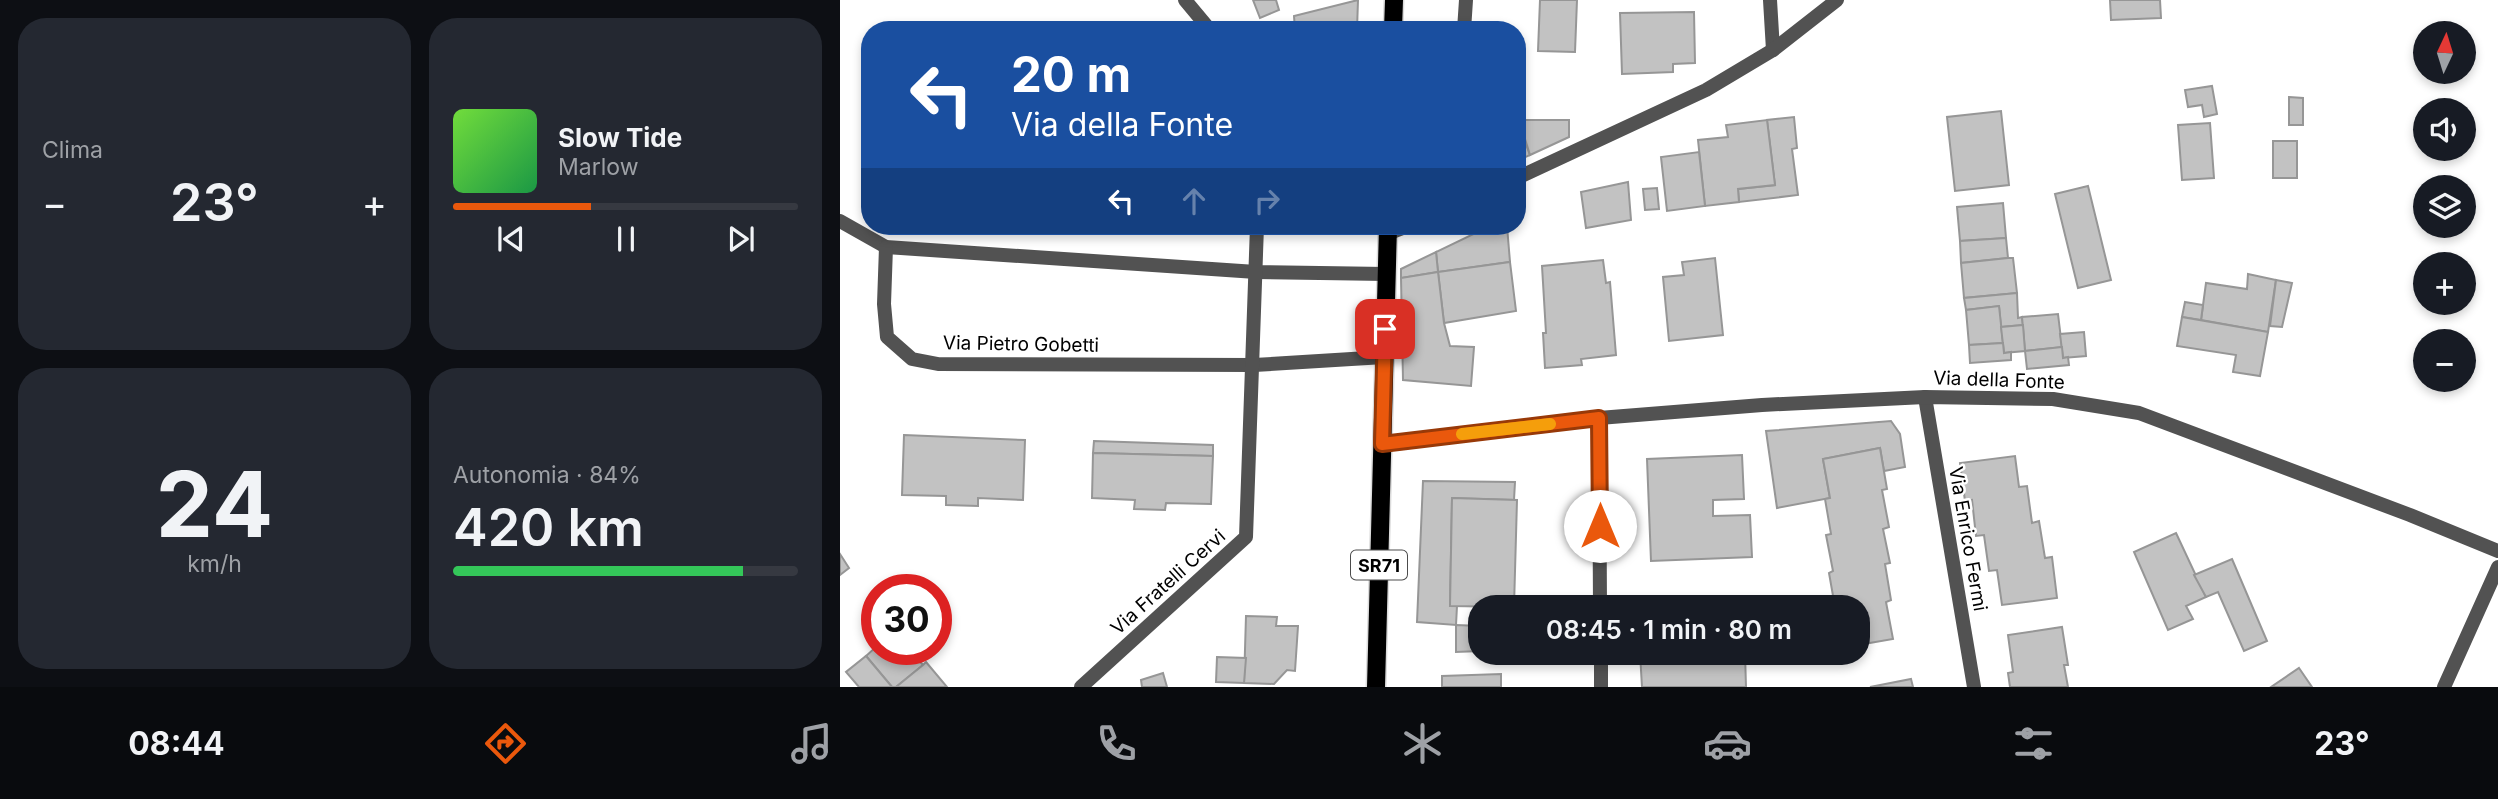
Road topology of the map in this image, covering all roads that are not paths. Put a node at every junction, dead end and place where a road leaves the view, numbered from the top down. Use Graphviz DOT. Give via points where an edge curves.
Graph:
graph roads {
  1 [pos="1185,0"];
  2 [pos="1394,0"];
  3 [pos="1466,0"];
  4 [pos="1770,0"];
  5 [pos="1837,0"];
  6 [pos="1202,21"];
  7 [pos="1393,21"];
  8 [pos="1465,21"];
  9 [pos="1773,50"];
  10 [pos="1526,174"];
  11 [pos="840,221"];
  12 [pos="861,233"];
  13 [pos="865,235"];
  14 [pos="1257,235"];
  15 [pos="1387,235"];
  16 [pos="886,247"];
  17 [pos="1256,272"];
  18 [pos="1386,274"];
  19 [pos="1384,357"];
  20 [pos="1254,365"];
  21 [pos="1925,397"];
  22 [pos="1599,418"];
  23 [pos="1382,444"];
  24 [pos="2498,551"];
  25 [pos="2498,567"];
  26 [pos="1600,595"];
  27 [pos="1601,665"];
  28 [pos="1081,687"];
  29 [pos="1377,687"];
  30 [pos="1601,687"];
  31 [pos="1974,687"];
  32 [pos="2444,687"];
  1 -- 6 [label="street"];
  2 -- 7 [label="main road"];
  3 -- 8 [label="street"];
  4 -- 9 [label="street"];
  5 -- 9 [label="street"];
  9 -- 10 [label="street" via="1706,90"];
  11 -- 12 [label="street"];
  13 -- 16 [label="street"];
  14 -- 17 [label="street"];
  15 -- 18 [label="main road, SR71"];
  16 -- 17 [label="street"];
  16 -- 20 [label="street, Via Pietro Gobetti" via="887,337 912,359 938,364"];
  17 -- 18 [label="street"];
  17 -- 20 [label="street"];
  18 -- 19 [label="main road, SR71"];
  19 -- 20 [label="street, Via Pietro Gobetti"];
  19 -- 23 [label="main road, SR71"];
  20 -- 28 [label="street, Via Fratelli Cervi" via="1246,537"];
  21 -- 22 [label="street, Via della Fonte"];
  21 -- 24 [label="street, Via della Fonte" via="2053,399 2139,413"];
  21 -- 31 [label="street, Via Enrico Fermi"];
  22 -- 23 [label="street, Via della Fonte"];
  22 -- 26 [label="street"];
  23 -- 29 [label="main road, SR71"];
  25 -- 32 [label="street"];
  27 -- 30 [label="street"];
}
